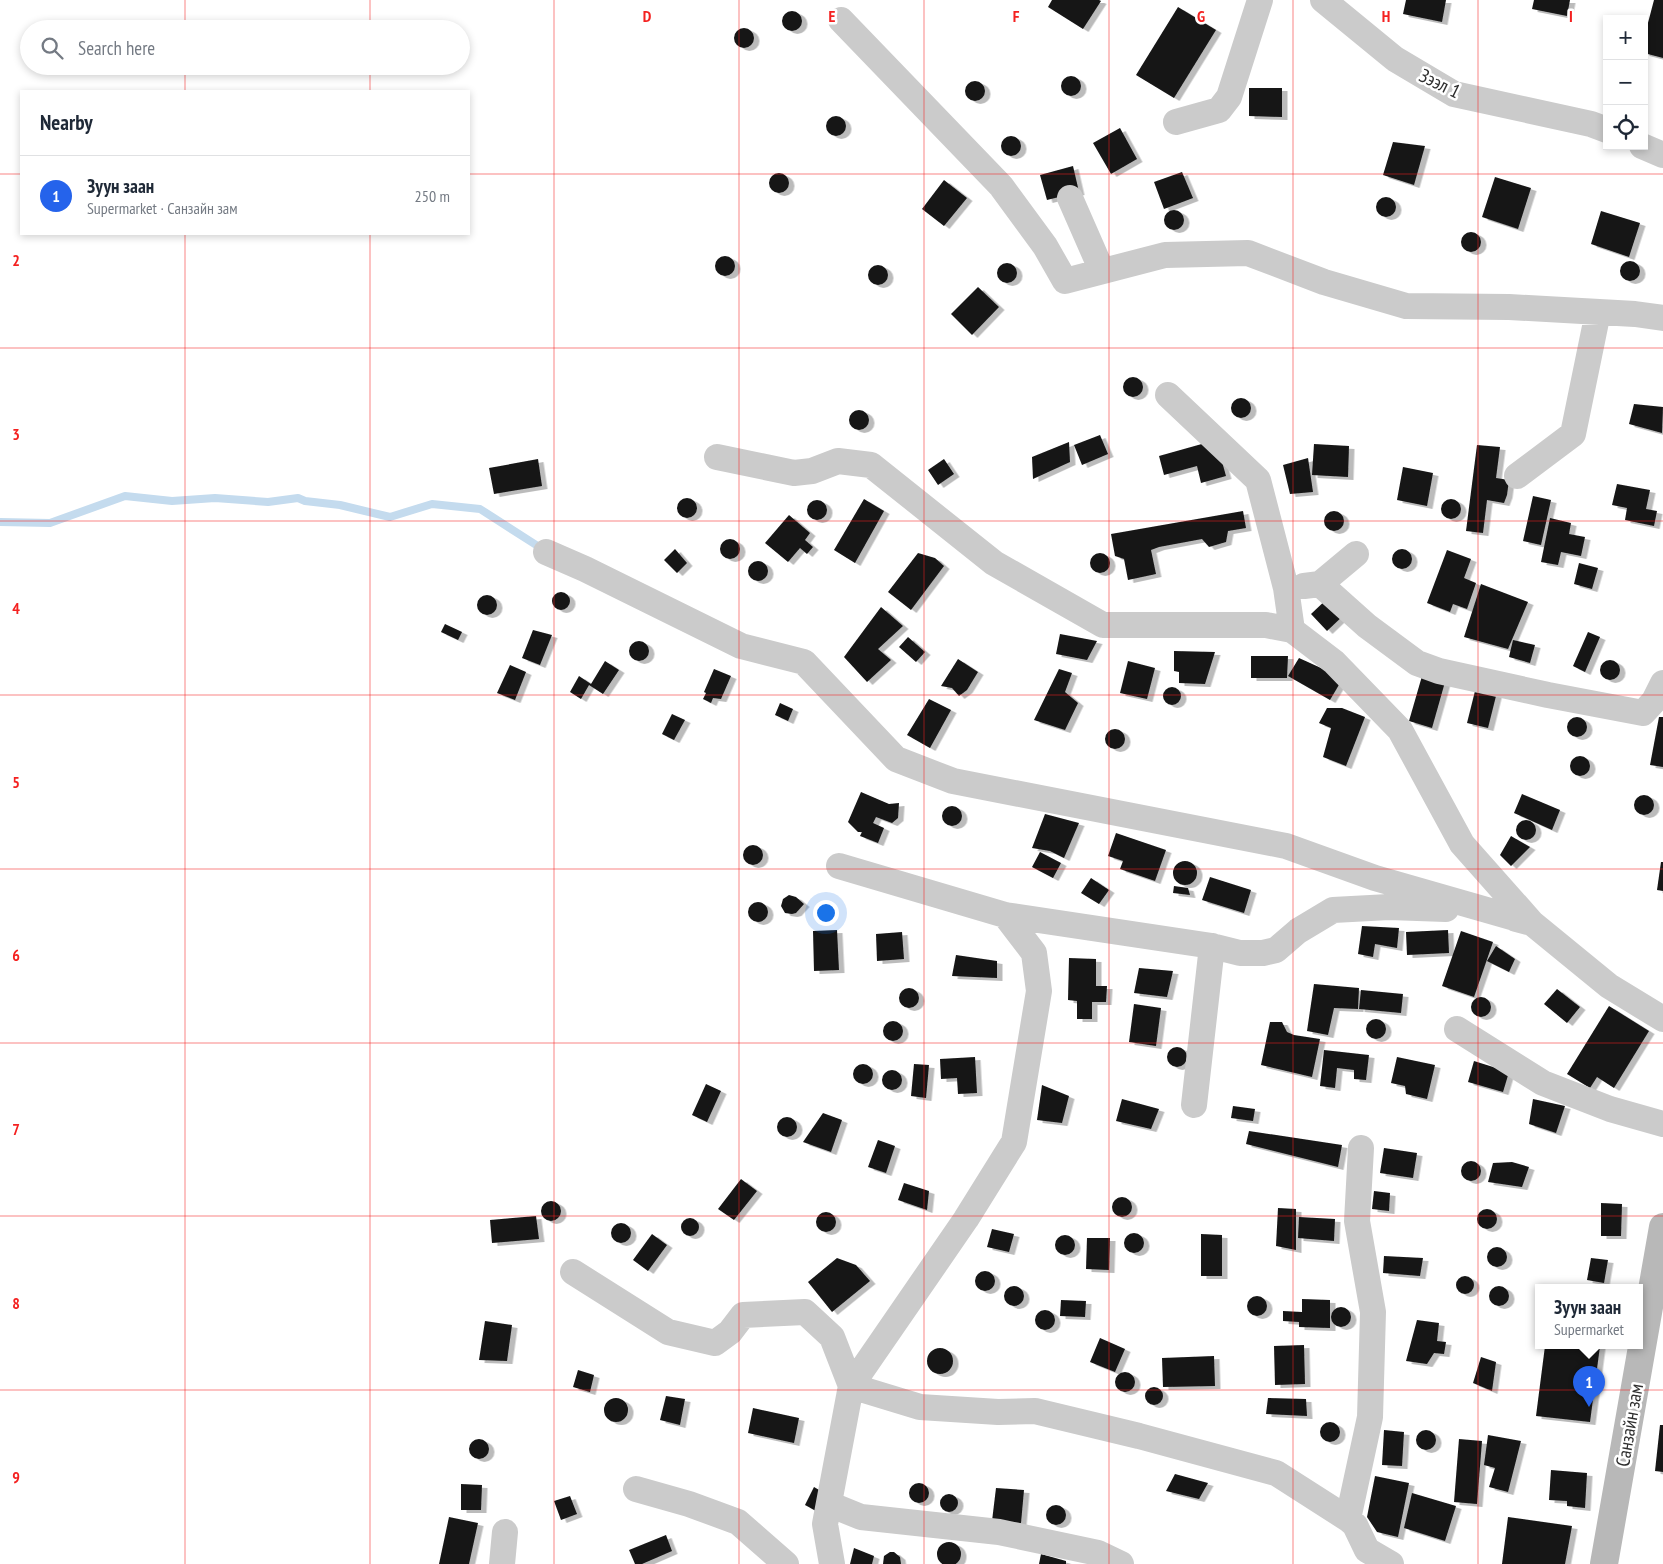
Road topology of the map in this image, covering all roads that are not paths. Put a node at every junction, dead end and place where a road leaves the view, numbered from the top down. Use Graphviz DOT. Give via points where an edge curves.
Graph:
graph roads {
  1 [pos="1260,0"];
  2 [pos="1323,0"];
  3 [pos="1348,10"];
  4 [pos="841,20"];
  5 [pos="1176,122"];
  6 [pos="1603,128"];
  7 [pos="1648,149"];
  8 [pos="1663,155"];
  9 [pos="1070,198"];
  10 [pos="1102,271"];
  11 [pos="1598,312"];
  12 [pos="1663,318"];
  13 [pos="1168,395"];
  14 [pos="716,457"];
  15 [pos="1517,476"];
  16 [pos="546,552"];
  17 [pos="1356,554"];
  18 [pos="1320,584"];
  19 [pos="1286,588"];
  20 [pos="1292,630"];
  21 [pos="1663,683"];
  22 [pos="839,866"];
  23 [pos="1005,915"];
  24 [pos="1532,923"];
  25 [pos="1212,946"];
  26 [pos="1663,1019"];
  27 [pos="1458,1029"];
  28 [pos="1194,1105"];
  29 [pos="1663,1124"];
  30 [pos="1361,1148"];
  31 [pos="1663,1227"];
  32 [pos="573,1272"];
  33 [pos="1643,1341"];
  34 [pos="1642,1349"];
  35 [pos="851,1386"];
  36 [pos="636,1489"];
  37 [pos="829,1504"];
  38 [pos="1348,1518"];
  39 [pos="505,1532"];
  40 [pos="502,1564"];
  41 [pos="786,1564"];
  42 [pos="832,1564"];
  43 [pos="1121,1564"];
  44 [pos="1390,1564"];
  45 [pos="1604,1564"];
  1 -- 5 [label="street" via="1229,97 1219,110"];
  2 -- 3 [label="street, Зээл 1"];
  3 -- 6 [label="street, Зээл 1" via="1395,59 1454,94"];
  4 -- 10 [label="street" via="1001,186 1045,246 1064,281"];
  7 -- 8 [label="street"];
  9 -- 10 [label="street"];
  10 -- 11 [label="street" via="1165,256 1248,253 1324,282 1406,306"];
  11 -- 12 [label="street"];
  11 -- 15 [label="street" via="1573,434"];
  13 -- 19 [label="street" via="1258,480"];
  14 -- 20 [label="street" via="794,473 812,471 838,461 871,465 994,563 1104,626 1266,626"];
  16 -- 24 [label="street" via="741,646 804,662 896,759 953,781 1286,846 1375,878"];
  17 -- 18 [label="street"];
  18 -- 19 [label="street"];
  18 -- 21 [label="street" via="1367,626 1410,658 1438,671 1643,713"];
  19 -- 20 [label="street"];
  20 -- 24 [label="street" via="1334,662 1400,730 1462,844"];
  22 -- 23 [label="street"];
  23 -- 25 [label="street"];
  23 -- 35 [label="street" via="1034,952 1039,990 1014,1142 966,1219"];
  24 -- 25 [label="street" via="1487,911 1389,907 1333,910 1298,931 1276,950 1240,953"];
  24 -- 26 [label="street" via="1609,986"];
  25 -- 28 [label="street"];
  27 -- 29 [label="street" via="1543,1083 1610,1109"];
  30 -- 38 [label="street" via="1356,1221 1373,1312 1370,1417"];
  31 -- 33 [label="main road, Санзайн зам"];
  32 -- 35 [label="street" via="668,1332 715,1343 730,1332 743,1315 805,1312 832,1337"];
  34 -- 45 [label="main road, Санзайн зам"];
  35 -- 37 [label="street"];
  35 -- 38 [label="street" via="920,1408 1036,1411 1148,1439 1276,1473"];
  36 -- 41 [label="street" via="738,1522"];
  37 -- 42 [label="street" via="825,1524"];
  37 -- 43 [label="street" via="860,1517 999,1532 1098,1553"];
  38 -- 44 [label="street" via="1356,1526 1367,1550"];
  39 -- 40 [label="street"];
}
